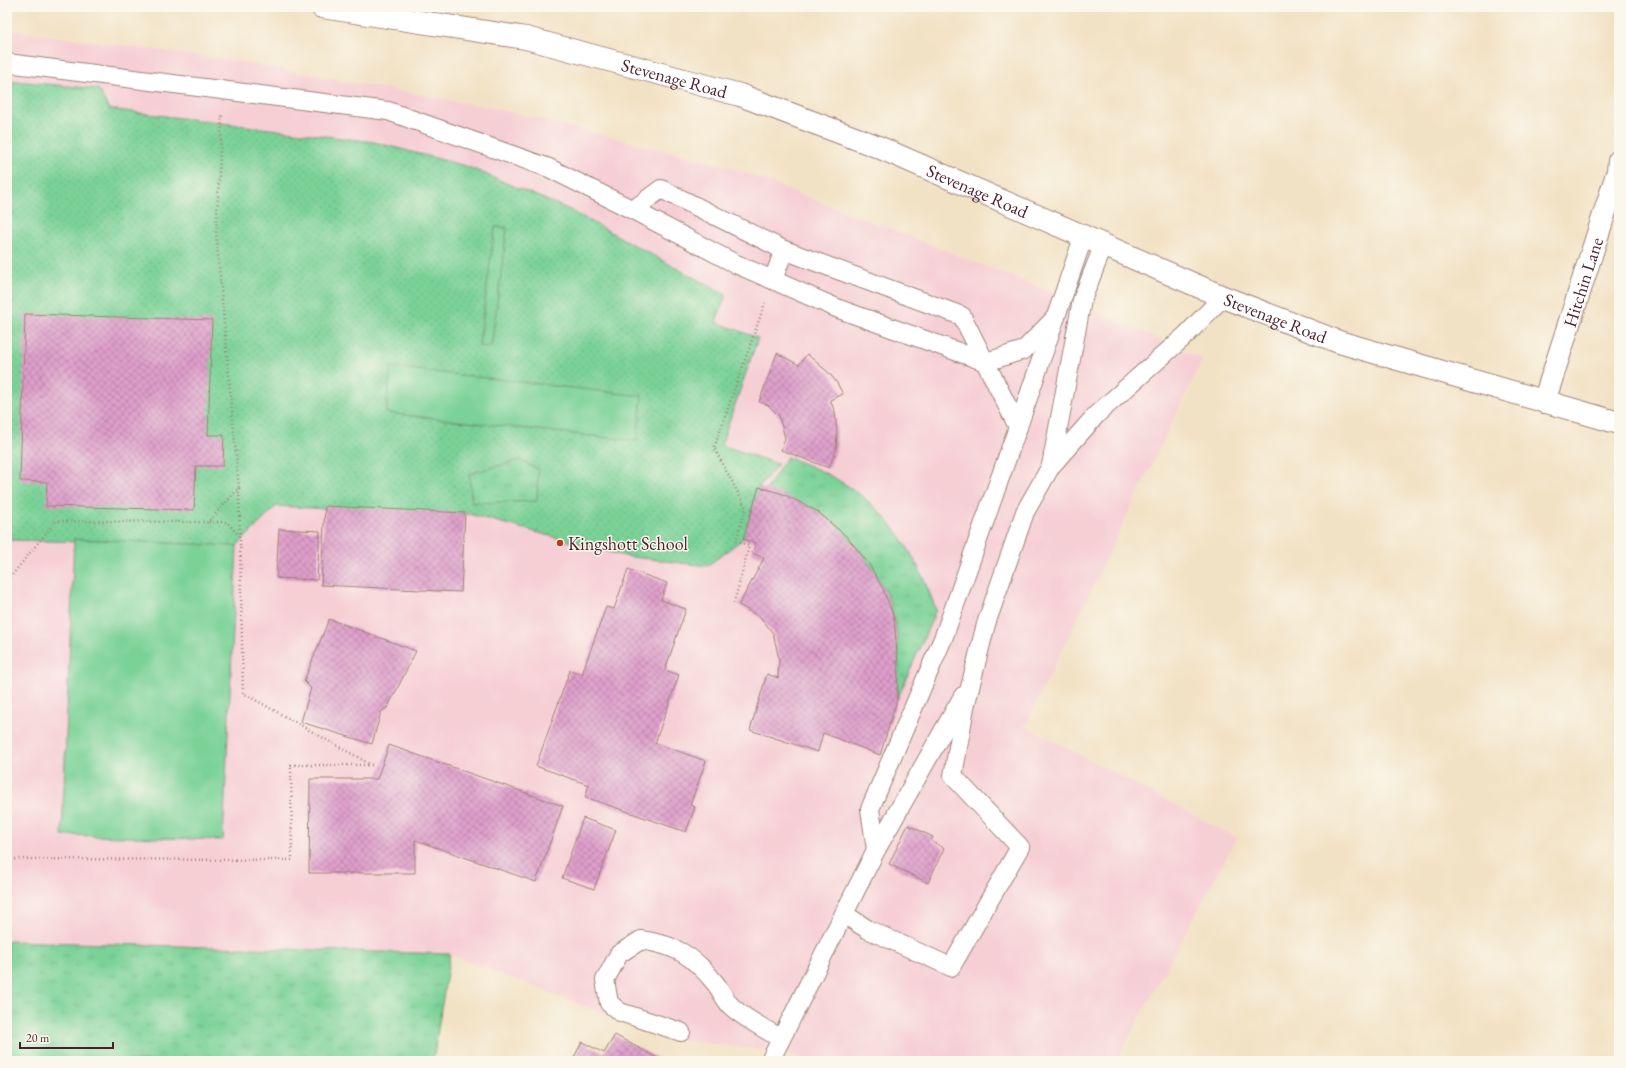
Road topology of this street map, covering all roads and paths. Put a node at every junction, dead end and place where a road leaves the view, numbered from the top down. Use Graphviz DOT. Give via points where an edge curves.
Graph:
graph roads {
  1 [pos="322,7"];
  2 [pos="7,63"];
  3 [pos="224,89"];
  4 [pos="1619,161"];
  5 [pos="633,210"];
  6 [pos="1084,235"];
  7 [pos="1104,244"];
  8 [pos="784,250"];
  9 [pos="773,280"];
  10 [pos="1223,297"];
  11 [pos="1056,317"];
  12 [pos="986,362"];
  13 [pos="1544,402"];
  14 [pos="1619,423"];
  15 [pos="1018,428"];
  16 [pos="1051,466"];
  17 [pos="239,488"];
  18 [pos="208,522"];
  19 [pos="240,537"];
  20 [pos="7,581"];
  21 [pos="734,603"];
  22 [pos="973,678"];
  23 [pos="876,850"];
  24 [pos="7,859"];
  25 [pos="844,914"];
  26 [pos="681,1032"];
  27 [pos="781,1039"];
  28 [pos="770,1061"];
  1 -- 6 [label="main road, Stevenage Road" via="526,38 740,95 876,146"];
  2 -- 3 [label="lane"];
  3 -- 5 [label="lane" via="388,111 549,168"];
  3 -- 17 [label="path" via="216,234"];
  4 -- 13 [label="main road, Hitchin Lane" via="1618,171"];
  5 -- 8 [label="lane" via="661,189"];
  5 -- 9 [label="lane" via="736,264"];
  6 -- 7 [label="main road, Stevenage Road"];
  6 -- 11 [label="lane"];
  7 -- 10 [label="main road, Stevenage Road"];
  7 -- 16 [label="lane" via="1082,300"];
  8 -- 9 [label="lane"];
  8 -- 12 [label="lane" via="962,316"];
  9 -- 12 [label="lane" via="839,308"];
  9 -- 21 [label="path" via="714,448 746,508 736,540 749,546"];
  10 -- 13 [label="main road, Stevenage Road" via="1339,342"];
  10 -- 16 [label="lane" via="1186,335 1097,414"];
  11 -- 12 [label="lane" via="1024,350"];
  11 -- 15 [label="lane"];
  12 -- 15 [label="lane"];
  13 -- 14 [label="main road, Stevenage Road"];
  15 -- 23 [label="lane" via="944,636 870,809"];
  16 -- 22 [label="lane" via="1025,512 986,624"];
  17 -- 18 [label="path"];
  17 -- 19 [label="path"];
  18 -- 19 [label="path" via="227,522"];
  18 -- 20 [label="path" via="56,521"];
  19 -- 24 [label="path" via="243,693 372,765 291,765 292,860"];
  22 -- 23 [label="lane"];
  22 -- 25 [label="lane" via="953,776 1020,847 951,967 867,929"];
  23 -- 25 [label="lane"];
  25 -- 27 [label="lane"];
  26 -- 27 [label="lane" via="620,1012 609,1003 606,980 619,954 641,940 663,943 681,950 714,982 732,1007"];
  27 -- 28 [label="lane"];
}
